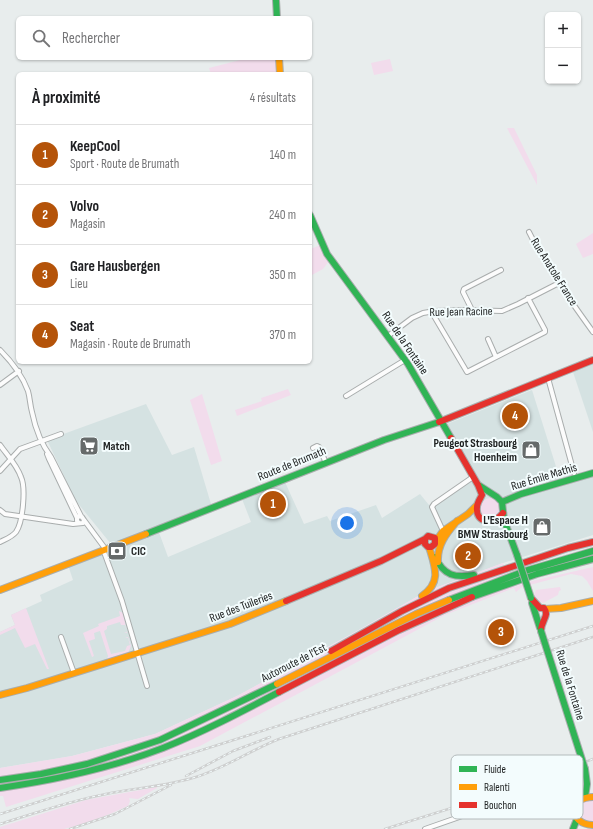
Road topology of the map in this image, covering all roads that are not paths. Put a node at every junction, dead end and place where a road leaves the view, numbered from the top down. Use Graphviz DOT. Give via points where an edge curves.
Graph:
graph roads {
  1 [pos="276,0"];
  2 [pos="277,16"];
  3 [pos="279,60"];
  4 [pos="280,72"];
  5 [pos="312,220"];
  6 [pos="529,232"];
  7 [pos="501,270"];
  8 [pos="559,283"];
  9 [pos="528,298"];
  10 [pos="472,310"];
  11 [pos="431,311"];
  12 [pos="593,332"];
  13 [pos="388,336"];
  14 [pos="488,339"];
  15 [pos="0,350"];
  16 [pos="496,357"];
  17 [pos="405,360"];
  18 [pos="593,360"];
  19 [pos="19,372"];
  20 [pos="548,378"];
  21 [pos="0,386"];
  22 [pos="346,396"];
  23 [pos="441,421"];
  24 [pos="61,434"];
  25 [pos="42,441"];
  26 [pos="0,445"];
  27 [pos="313,448"];
  28 [pos="11,460"];
  29 [pos="326,463"];
  30 [pos="0,472"];
  31 [pos="574,473"];
  32 [pos="593,474"];
  33 [pos="473,477"];
  34 [pos="478,485"];
  35 [pos="491,495"];
  36 [pos="502,502"];
  37 [pos="478,503"];
  38 [pos="0,510"];
  39 [pos="502,513"];
  40 [pos="468,514"];
  41 [pos="21,516"];
  42 [pos="479,516"];
  43 [pos="79,520"];
  44 [pos="457,521"];
  45 [pos="494,521"];
  46 [pos="506,528"];
  47 [pos="91,530"];
  48 [pos="442,532"];
  49 [pos="0,542"];
  50 [pos="593,542"];
  51 [pos="430,543"];
  52 [pos="104,550"];
  53 [pos="593,551"];
  54 [pos="593,559"];
  55 [pos="439,565"];
  56 [pos="593,565"];
  57 [pos="504,569"];
  58 [pos="557,569"];
  59 [pos="0,590"];
  60 [pos="593,601"];
  61 [pos="540,613"];
  62 [pos="392,616"];
  63 [pos="61,637"];
  64 [pos="136,654"];
  65 [pos="313,666"];
  66 [pos="74,673"];
  67 [pos="146,686"];
  68 [pos="0,695"];
  69 [pos="580,755"];
  70 [pos="583,766"];
  71 [pos="584,769"];
  72 [pos="0,780"];
  73 [pos="0,788"];
  74 [pos="593,796"];
  75 [pos="585,797"];
  76 [pos="452,819"];
  77 [pos="577,819"];
  78 [pos="583,824"];
  79 [pos="593,825"];
  80 [pos="425,829"];
  81 [pos="573,829"];
  82 [pos="578,829"];
  1 -- 2 [label="main road"];
  3 -- 4 [label="main road"];
  5 -- 13 [label="main road, Rue de la Fontaine" via="327,254"];
  6 -- 8 [label="street, Rue Anatole France"];
  7 -- 10 [label="street" via="464,289 463,292"];
  8 -- 9 [label="street, Rue Jean Racine"];
  8 -- 12 [label="street, Rue Anatole France"];
  9 -- 10 [label="street, Rue Jean Racine" via="502,311"];
  9 -- 16 [label="street" via="544,332"];
  10 -- 11 [label="street, Rue Jean Racine"];
  11 -- 13 [label="street, Rue Jean Racine" via="415,316"];
  11 -- 16 [label="street" via="467,372"];
  13 -- 17 [label="main road, Rue de la Fontaine"];
  14 -- 16 [label="street"];
  15 -- 19 [label="street"];
  17 -- 22 [label="street"];
  17 -- 23 [label="main road, Rue de la Fontaine"];
  18 -- 20 [label="main road, Route de Brumath"];
  19 -- 21 [label="street"];
  19 -- 25 [label="street" via="28,392 34,422"];
  20 -- 23 [label="main road, Route de Brumath"];
  20 -- 31 [label="street"];
  23 -- 29 [label="main road, Route de Brumath"];
  23 -- 33 [label="main road, Rue de la Fontaine"];
  24 -- 25 [label="street"];
  25 -- 28 [label="street" via="20,449"];
  25 -- 43 [label="street"];
  26 -- 28 [label="street"];
  27 -- 29 [label="street" via="319,447"];
  28 -- 30 [label="street"];
  28 -- 41 [label="street" via="23,482"];
  29 -- 52 [label="main road, Route de Brumath"];
  32 -- 36 [label="main road, Rue Émile Mathis" via="521,494"];
  33 -- 34 [label="main road, Rue de la Fontaine"];
  33 -- 48 [label="street" via="432,507"];
  34 -- 35 [label="main road, Rue de la Fontaine"];
  34 -- 37 [label="main road, Rue de la Fontaine" via="481,493"];
  35 -- 36 [label="main road, Rue de la Fontaine"];
  35 -- 37 [label="main road" via="485,496"];
  36 -- 39 [label="main road, Rue de la Fontaine"];
  37 -- 40 [label="main road"];
  37 -- 42 [label="main road, Rue de la Fontaine"];
  38 -- 41 [label="street" via="6,514"];
  39 -- 45 [label="main road"];
  39 -- 46 [label="main road, Rue de la Fontaine"];
  40 -- 42 [label="main road"];
  40 -- 44 [label="main road"];
  41 -- 43 [label="street" via="73,524"];
  41 -- 49 [label="street" via="17,530 12,536"];
  42 -- 45 [label="main road" via="486,521"];
  43 -- 47 [label="street"];
  43 -- 47 [label="street" via="83,518"];
  44 -- 48 [label="main road"];
  44 -- 55 [label="main road" via="440,543"];
  45 -- 46 [label="main road"];
  46 -- 61 [label="main road, Rue de la Fontaine, bridge" via="531,598"];
  47 -- 52 [label="street" via="103,544"];
  48 -- 51 [label="main road"];
  50 -- 57 [label="main road"];
  51 -- 55 [label="main road"];
  51 -- 62 [label="main road" via="436,574 434,586"];
  51 -- 64 [label="main road, Rue des Tuileries" via="414,544 381,562 230,624"];
  52 -- 59 [label="main road, Route de Brumath"];
  52 -- 64 [label="street" via="122,601"];
  53 -- 65 [label="main road, Autoroute de l’Est" via="529,569 470,590"];
  54 -- 58 [label="main road, Autoroute de l’Est"];
  55 -- 57 [label="main road" via="448,574 457,577"];
  56 -- 58 [label="main road" via="567,571"];
  57 -- 62 [label="main road" via="449,588"];
  58 -- 73 [label="main road, Autoroute de l’Est" via="510,583 447,608 240,712 162,748 87,772"];
  60 -- 61 [label="main road"];
  61 -- 69 [label="main road, Rue de la Fontaine, bridge" via="541,631"];
  62 -- 65 [label="main road" via="319,658"];
  63 -- 66 [label="street"];
  64 -- 66 [label="main road, Rue des Tuileries"];
  64 -- 67 [label="street"];
  65 -- 72 [label="main road, Autoroute de l’Est" via="160,740 79,766"];
  66 -- 68 [label="main road, Rue des Tuileries"];
  70 -- 71 [label="main road, Rue de la Fontaine, bridge"];
  71 -- 74 [label="main road, Rue de la Fontaine"];
  71 -- 75 [label="main road, Rue de la Fontaine"];
  74 -- 75 [label="main road"];
  76 -- 80 [label="street"];
  77 -- 78 [label="main road"];
  77 -- 81 [label="main road"];
  78 -- 79 [label="main road"];
  78 -- 82 [label="main road"];
}
